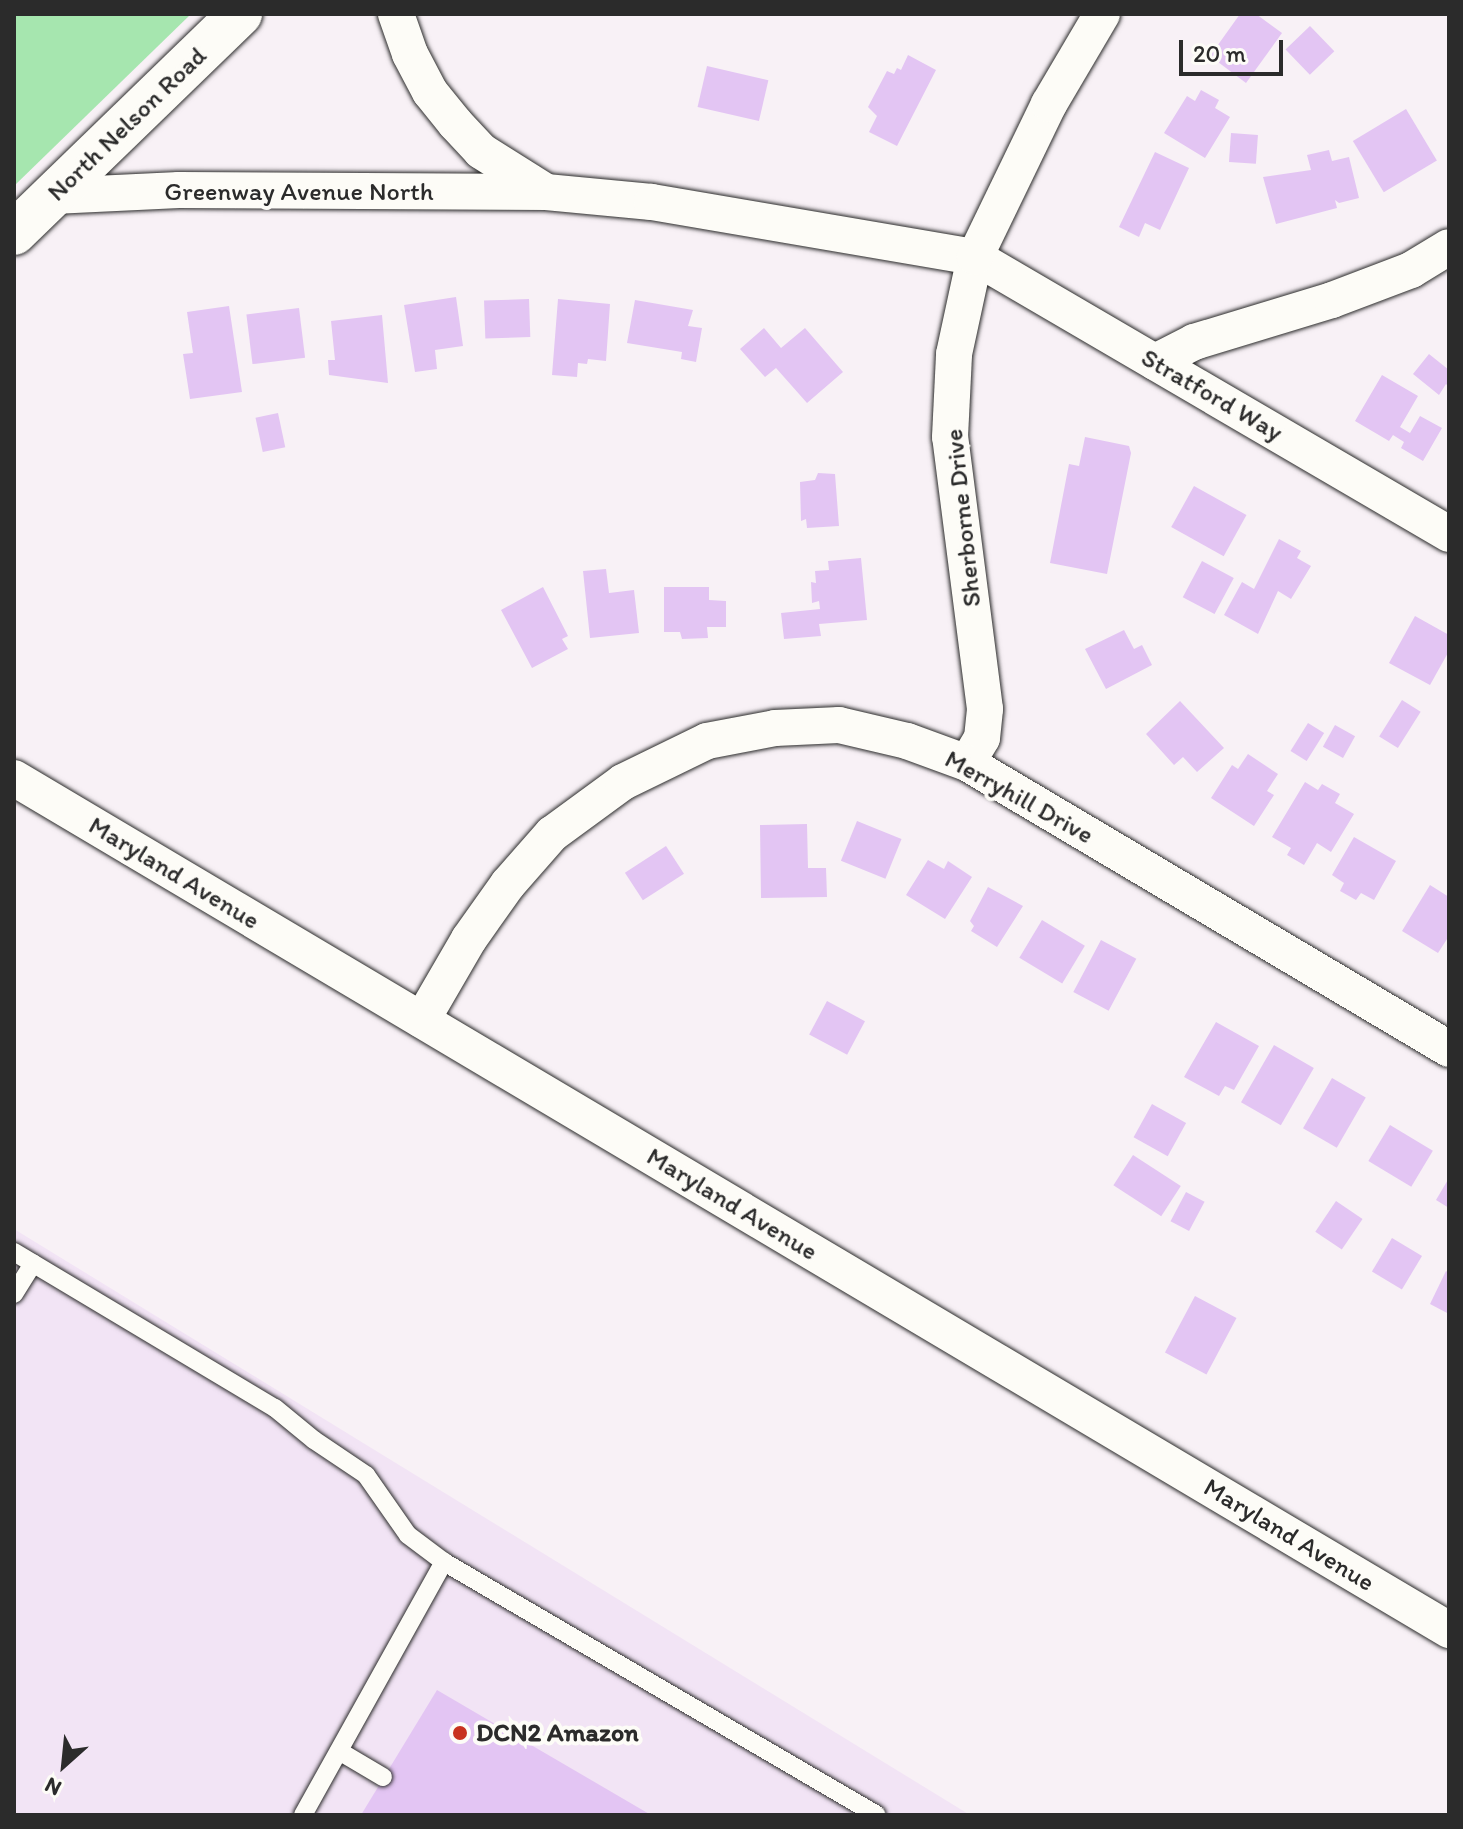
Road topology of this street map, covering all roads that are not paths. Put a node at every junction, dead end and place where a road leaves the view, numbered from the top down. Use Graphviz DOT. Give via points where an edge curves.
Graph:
graph roads {
  1 [pos="240,14"];
  2 [pos="396,14"];
  3 [pos="1102,14"];
  4 [pos="546,192"];
  5 [pos="53,196"];
  6 [pos="14,233"];
  7 [pos="1449,247"];
  8 [pos="975,257"];
  9 [pos="1155,362"];
  10 [pos="1449,534"];
  11 [pos="967,763"];
  12 [pos="14,778"];
  13 [pos="422,1020"];
  14 [pos="1449,1049"];
  15 [pos="14,1252"];
  16 [pos="33,1263"];
  17 [pos="14,1294"];
  18 [pos="444,1562"];
  19 [pos="1449,1630"];
  20 [pos="339,1751"];
  21 [pos="383,1777"];
  22 [pos="303,1815"];
  23 [pos="877,1815"];
  1 -- 5 [label="main road, North Nelson Road"];
  2 -- 4 [label="street, Greenway Avenue North" via="430,92 455,123 481,151"];
  3 -- 8 [label="street, Sherborne Drive" via="1049,104"];
  4 -- 5 [label="street, Greenway Avenue North" via="179,190"];
  4 -- 8 [label="street, Greenway Avenue North" via="652,202"];
  5 -- 6 [label="main road, North Nelson Road"];
  7 -- 9 [label="street" via="1411,270 1194,342"];
  8 -- 9 [label="street, Stratford Way"];
  8 -- 11 [label="street, Sherborne Drive" via="954,354 950,437 985,709 982,738"];
  9 -- 10 [label="street, Stratford Way"];
  11 -- 13 [label="street, Merryhill Drive" via="907,741 839,725 775,728 707,741 671,756 623,782 552,834 469,939"];
  11 -- 14 [label="street, Merryhill Drive"];
  12 -- 13 [label="street, Maryland Avenue"];
  13 -- 19 [label="street, Maryland Avenue"];
  15 -- 16 [label="lane"];
  16 -- 17 [label="lane"];
  16 -- 18 [label="lane" via="275,1408 366,1475 408,1535"];
  18 -- 20 [label="lane"];
  18 -- 23 [label="lane"];
  20 -- 21 [label="lane"];
  20 -- 22 [label="lane"];
}
